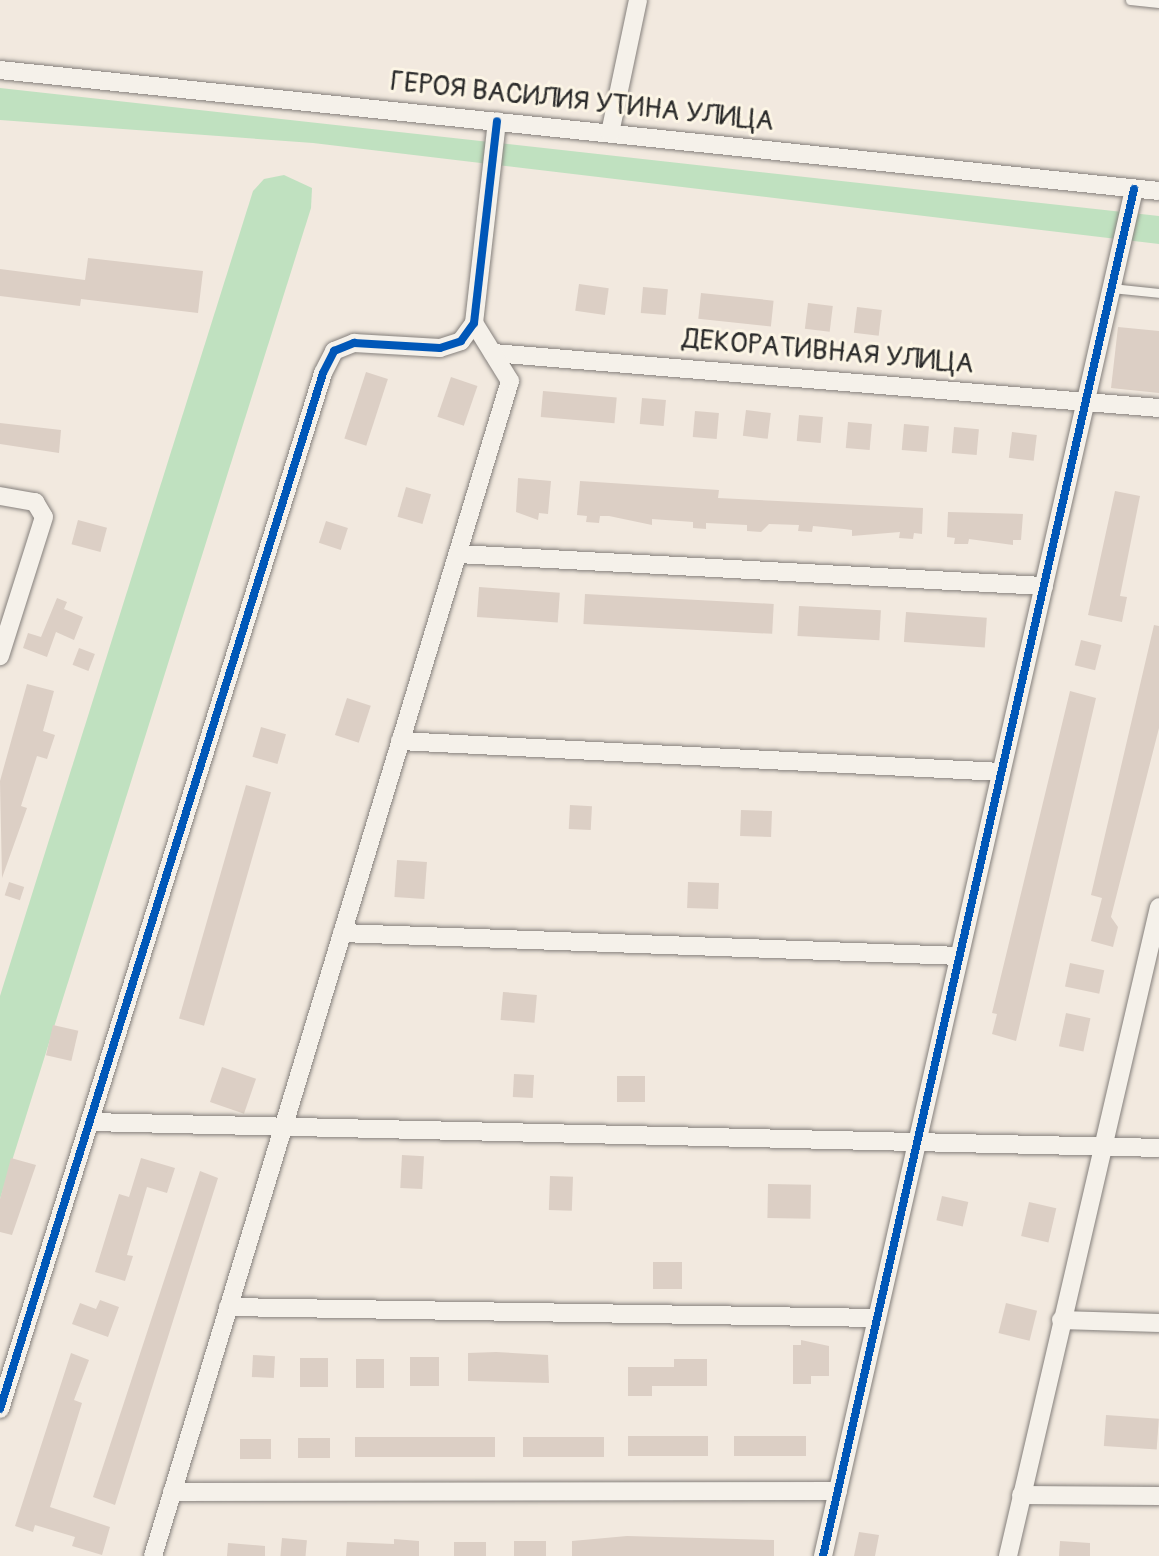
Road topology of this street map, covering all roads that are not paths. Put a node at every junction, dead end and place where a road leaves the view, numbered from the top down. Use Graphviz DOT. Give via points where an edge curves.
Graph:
graph roads {
  1 [pos="638,0"];
  2 [pos="1130,0"];
  3 [pos="1159,3"];
  4 [pos="0,70"];
  5 [pos="497,121"];
  6 [pos="610,133"];
  7 [pos="1134,189"];
  8 [pos="1159,191"];
  9 [pos="1111,288"];
  10 [pos="1159,293"];
  11 [pos="474,323"];
  12 [pos="493,353"];
  13 [pos="1086,401"];
  14 [pos="1159,408"];
  15 [pos="0,496"];
  16 [pos="458,554"];
  17 [pos="1044,586"];
  18 [pos="0,656"];
  19 [pos="400,741"];
  20 [pos="1001,772"];
  21 [pos="1159,907"];
  22 [pos="342,933"];
  23 [pos="959,956"];
  24 [pos="1152,965"];
  25 [pos="90,1122"];
  26 [pos="283,1126"];
  27 [pos="917,1140"];
  28 [pos="1100,1146"];
  29 [pos="1159,1148"];
  30 [pos="228,1307"];
  31 [pos="877,1318"];
  32 [pos="1061,1320"];
  33 [pos="1159,1323"];
  34 [pos="0,1409"];
  35 [pos="838,1491"];
  36 [pos="172,1492"];
  37 [pos="1021,1495"];
  38 [pos="1159,1496"];
  39 [pos="153,1556"];
  40 [pos="823,1556"];
  41 [pos="1008,1556"];
  1 -- 6 [label="street"];
  2 -- 3 [label="lane"];
  4 -- 5 [label="street, ГЕРОЯ ВАСИЛИЯ УТИНА УЛИЦА"];
  5 -- 6 [label="street, ГЕРОЯ ВАСИЛИЯ УТИНА УЛИЦА"];
  5 -- 11 [label="street"];
  6 -- 7 [label="street, ГЕРОЯ ВАСИЛИЯ УТИНА УЛИЦА"];
  7 -- 8 [label="street, ГЕРОЯ ВАСИЛИЯ УТИНА УЛИЦА"];
  7 -- 9 [label="street"];
  9 -- 10 [label="lane"];
  9 -- 13 [label="street"];
  11 -- 12 [label="street"];
  11 -- 25 [label="street" via="461,341 440,348 354,343 334,351 323,373"];
  12 -- 13 [label="street, ДЕКОРАТИВНАЯ УЛИЦА"];
  12 -- 16 [label="street" via="510,381"];
  13 -- 14 [label="street, ДЕКОРАТИВНАЯ УЛИЦА"];
  13 -- 17 [label="street"];
  15 -- 18 [label="street" via="35,502 44,517"];
  16 -- 17 [label="street"];
  16 -- 19 [label="street"];
  17 -- 20 [label="street"];
  19 -- 20 [label="street"];
  19 -- 22 [label="street"];
  20 -- 23 [label="street"];
  21 -- 24 [label="street"];
  22 -- 23 [label="street"];
  22 -- 26 [label="street"];
  23 -- 27 [label="street"];
  24 -- 28 [label="street"];
  25 -- 26 [label="street"];
  25 -- 34 [label="street"];
  26 -- 27 [label="street"];
  26 -- 30 [label="street"];
  27 -- 28 [label="street"];
  27 -- 31 [label="street"];
  28 -- 29 [label="street"];
  28 -- 32 [label="street"];
  30 -- 31 [label="street"];
  30 -- 36 [label="street"];
  31 -- 35 [label="street"];
  32 -- 33 [label="street"];
  32 -- 37 [label="street"];
  35 -- 36 [label="street"];
  35 -- 40 [label="street"];
  36 -- 39 [label="street"];
  37 -- 38 [label="street"];
  37 -- 41 [label="street"];
}
